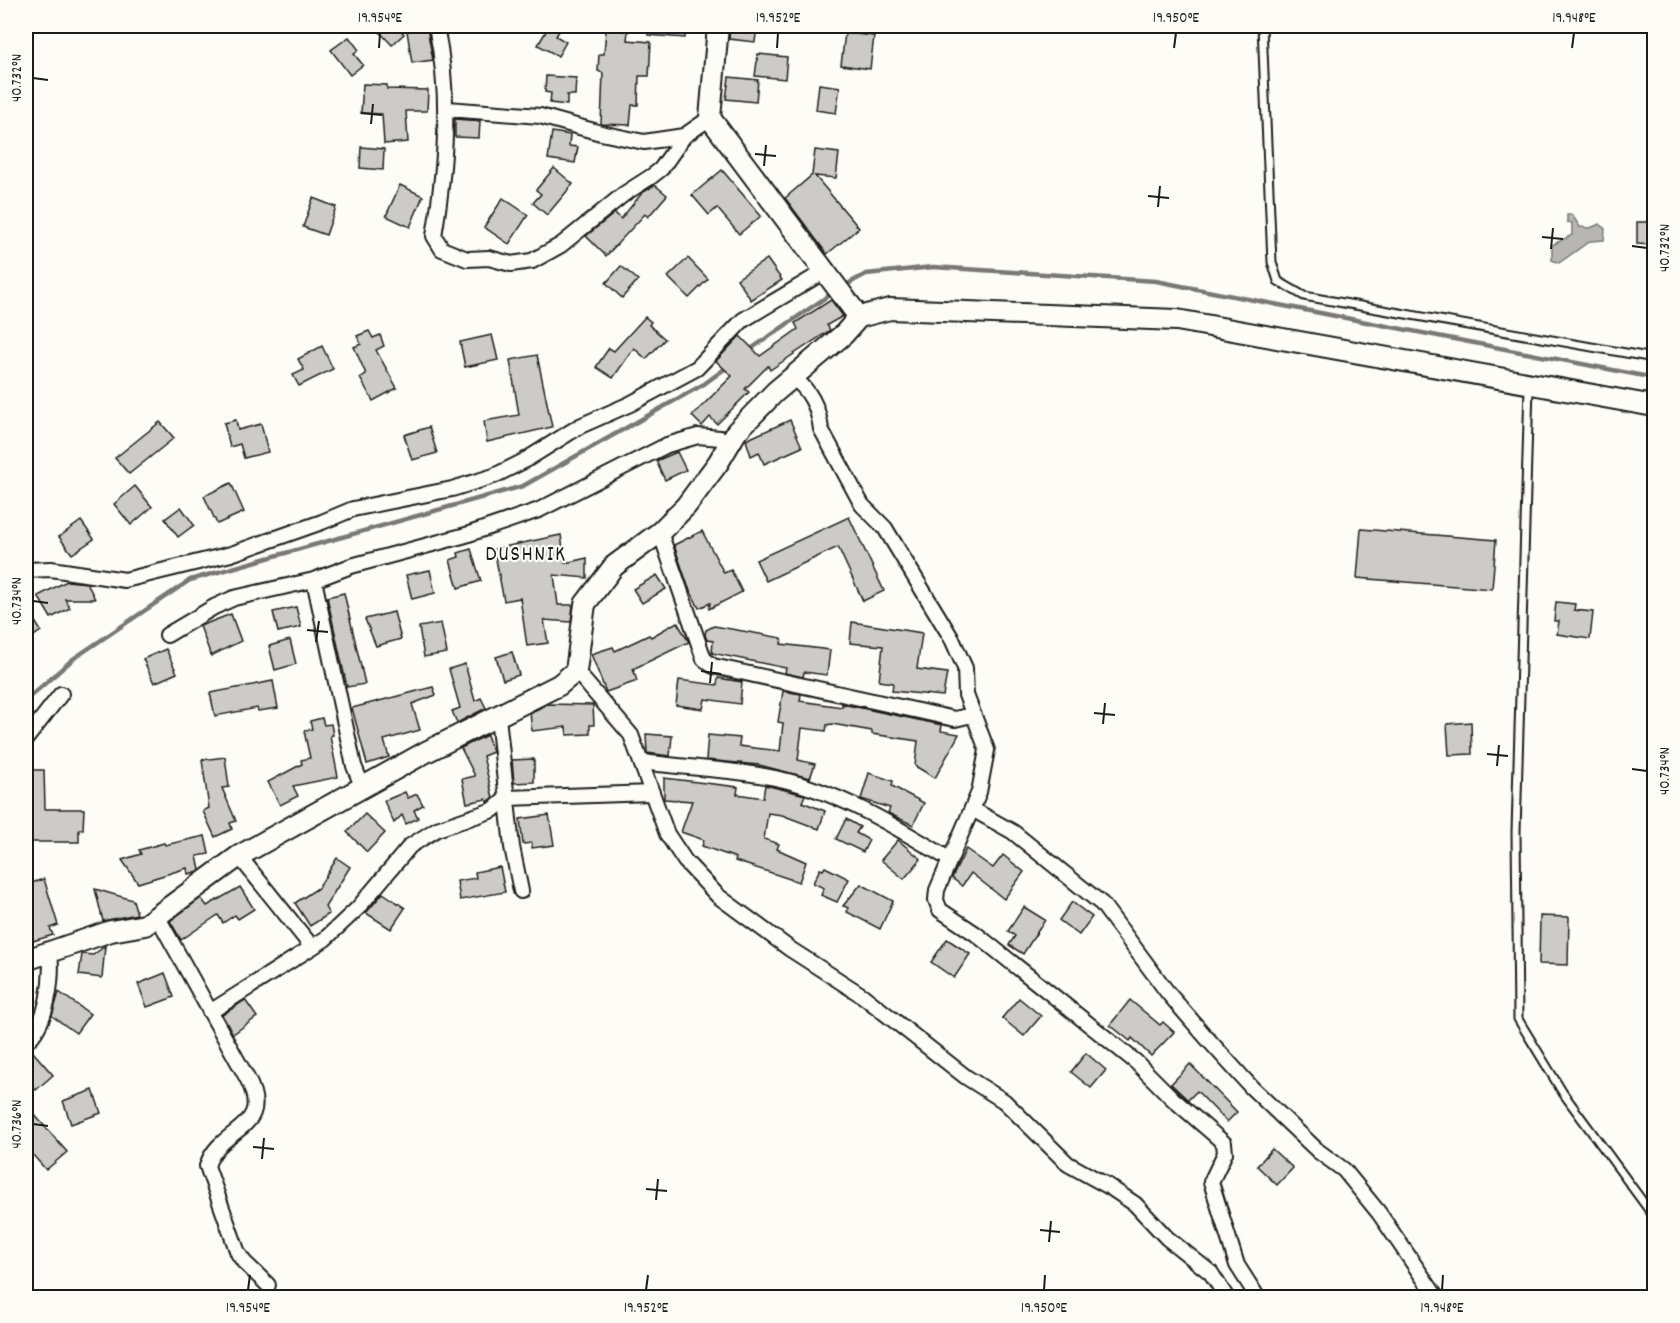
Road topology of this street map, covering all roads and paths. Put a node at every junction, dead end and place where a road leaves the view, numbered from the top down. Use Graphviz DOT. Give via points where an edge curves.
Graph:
graph roads {
  1 [pos="436,26"];
  2 [pos="718,26"];
  3 [pos="1262,26"];
  4 [pos="447,109"];
  5 [pos="710,118"];
  6 [pos="684,136"];
  7 [pos="828,276"];
  8 [pos="860,317"];
  9 [pos="1654,358"];
  10 [pos="792,377"];
  11 [pos="1529,384"];
  12 [pos="1654,406"];
  13 [pos="729,442"];
  14 [pos="660,532"];
  15 [pos="26,570"];
  16 [pos="314,580"];
  17 [pos="167,635"];
  18 [pos="576,671"];
  19 [pos="61,694"];
  20 [pos="972,715"];
  21 [pos="498,717"];
  22 [pos="26,739"];
  23 [pos="643,762"];
  24 [pos="363,788"];
  25 [pos="652,793"];
  26 [pos="507,798"];
  27 [pos="972,809"];
  28 [pos="239,856"];
  29 [pos="949,859"];
  30 [pos="521,891"];
  31 [pos="156,914"];
  32 [pos="312,947"];
  33 [pos="50,950"];
  34 [pos="26,960"];
  35 [pos="210,1012"];
  36 [pos="26,1042"];
  37 [pos="1654,1217"];
  38 [pos="268,1285"];
  39 [pos="1227,1298"];
  40 [pos="1258,1298"];
  41 [pos="1437,1298"];
  1 -- 4 [label="street"];
  2 -- 5 [label="street"];
  3 -- 9 [label="lane" via="1272,262 1278,281 1304,296"];
  4 -- 6 [label="street" via="540,116 644,142"];
  4 -- 6 [label="street" via="444,178 434,236 442,249 450,253 510,264 532,261 561,245 661,168"];
  5 -- 6 [label="street"];
  5 -- 7 [label="street"];
  7 -- 8 [label="street"];
  7 -- 15 [label="street" via="743,320 698,368 580,426 494,476 452,489 352,509 231,554 125,580 51,569"];
  8 -- 10 [label="street"];
  8 -- 11 [label="street" via="890,309 1177,321"];
  10 -- 13 [label="street"];
  10 -- 20 [label="street" via="813,399 821,429 862,506 885,528 952,639 965,668 964,684"];
  11 -- 12 [label="street"];
  11 -- 37 [label="lane" via="1516,832 1518,1019 1563,1093"];
  13 -- 14 [label="street" via="686,506"];
  13 -- 16 [label="street" via="698,436 667,445 519,518"];
  14 -- 18 [label="street" via="614,566 585,604"];
  14 -- 20 [label="street" via="704,659 713,666 955,718"];
  16 -- 17 [label="street" via="223,602"];
  16 -- 24 [label="street" via="354,766"];
  18 -- 21 [label="street" via="559,685"];
  18 -- 23 [label="street" via="625,726"];
  19 -- 22 [label="street"];
  20 -- 27 [label="street" via="987,750"];
  21 -- 24 [label="street"];
  21 -- 26 [label="street"];
  23 -- 25 [label="street"];
  23 -- 29 [label="street" via="776,778 889,822"];
  24 -- 28 [label="street"];
  25 -- 26 [label="street"];
  25 -- 39 [label="street" via="673,843 718,896 1004,1101 1068,1164 1135,1204 1167,1238 1211,1273"];
  26 -- 30 [label="street"];
  26 -- 32 [label="street" via="493,810 437,829 410,846 358,908"];
  27 -- 29 [label="street"];
  27 -- 41 [label="street" via="1013,832 1102,904 1204,1036 1252,1088 1344,1170 1379,1213"];
  28 -- 31 [label="street"];
  28 -- 32 [label="street"];
  29 -- 40 [label="street" via="937,890 940,910 976,934 1136,1062 1224,1143 1226,1153 1211,1182 1237,1265"];
  31 -- 33 [label="street" via="145,925"];
  31 -- 35 [label="street"];
  32 -- 35 [label="street"];
  33 -- 34 [label="street"];
  33 -- 36 [label="street" via="51,972 43,1014 35,1035"];
  35 -- 38 [label="street" via="256,1100 250,1120 216,1147 207,1167 238,1253"];
}
